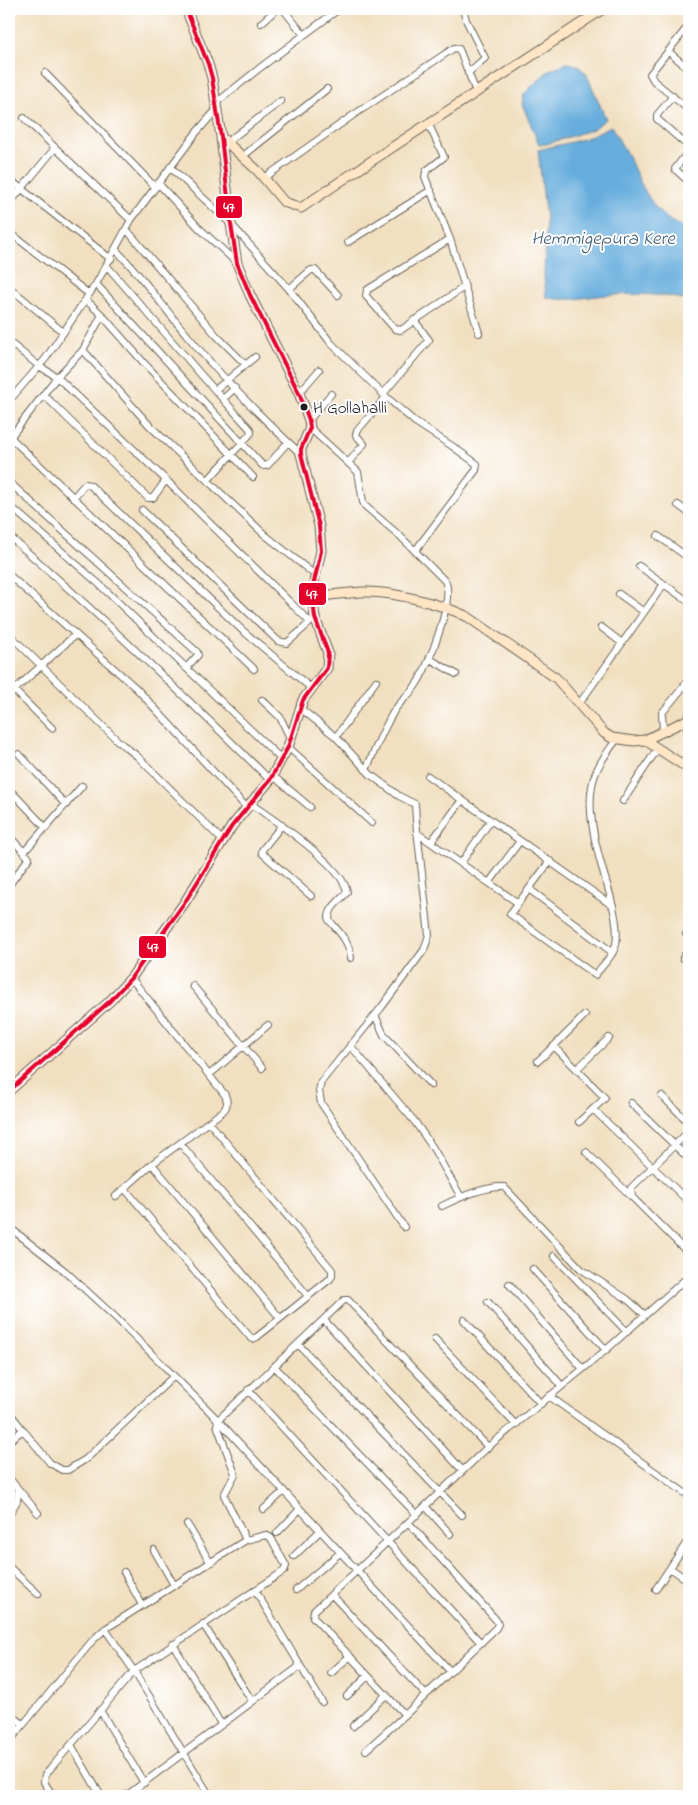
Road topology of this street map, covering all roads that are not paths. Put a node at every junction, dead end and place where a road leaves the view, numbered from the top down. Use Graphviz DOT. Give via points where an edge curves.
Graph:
graph roads {
  1 [pos="186,9"];
  2 [pos="277,9"];
  3 [pos="283,9"];
  4 [pos="339,9"];
  5 [pos="463,9"];
  6 [pos="604,9"];
  7 [pos="261,23"];
  8 [pos="689,28"];
  9 [pos="304,35"];
  10 [pos="669,52"];
  11 [pos="689,69"];
  12 [pos="45,73"];
  13 [pos="468,73"];
  14 [pos="327,89"];
  15 [pos="476,92"];
  16 [pos="673,96"];
  17 [pos="281,101"];
  18 [pos="217,106"];
  19 [pos="689,110"];
  20 [pos="24,118"];
  21 [pos="428,123"];
  22 [pos="224,140"];
  23 [pos="55,148"];
  24 [pos="689,148"];
  25 [pos="242,156"];
  26 [pos="170,167"];
  27 [pos="264,178"];
  28 [pos="9,179"];
  29 [pos="689,182"];
  30 [pos="157,185"];
  31 [pos="21,189"];
  32 [pos="431,190"];
  33 [pos="9,204"];
  34 [pos="131,220"];
  35 [pos="231,224"];
  36 [pos="126,229"];
  37 [pos="9,232"];
  38 [pos="450,239"];
  39 [pos="348,242"];
  40 [pos="116,250"];
  41 [pos="111,259"];
  42 [pos="237,263"];
  43 [pos="107,266"];
  44 [pos="96,284"];
  45 [pos="464,287"];
  46 [pos="9,288"];
  47 [pos="289,289"];
  48 [pos="338,295"];
  49 [pos="88,297"];
  50 [pos="102,315"];
  51 [pos="414,320"];
  52 [pos="63,332"];
  53 [pos="479,333"];
  54 [pos="9,342"];
  55 [pos="83,350"];
  56 [pos="255,356"];
  57 [pos="245,364"];
  58 [pos="39,366"];
  59 [pos="319,370"];
  60 [pos="57,377"];
  61 [pos="228,380"];
  62 [pos="235,388"];
  63 [pos="215,390"];
  64 [pos="299,393"];
  65 [pos="44,394"];
  66 [pos="331,394"];
  67 [pos="384,396"];
  68 [pos="10,398"];
  69 [pos="223,399"];
  70 [pos="310,424"];
  71 [pos="288,442"];
  72 [pos="243,443"];
  73 [pos="301,454"];
  74 [pos="231,455"];
  75 [pos="348,463"];
  76 [pos="253,477"];
  77 [pos="166,480"];
  78 [pos="208,480"];
  79 [pos="9,482"];
  80 [pos="73,498"];
  81 [pos="678,505"];
  82 [pos="9,506"];
  83 [pos="142,510"];
  84 [pos="689,513"];
  85 [pos="9,536"];
  86 [pos="658,536"];
  87 [pos="415,551"];
  88 [pos="689,558"];
  89 [pos="639,566"];
  90 [pos="9,575"];
  91 [pos="315,575"];
  92 [pos="664,584"];
  93 [pos="619,594"];
  94 [pos="312,597"];
  95 [pos="689,602"];
  96 [pos="445,606"];
  97 [pos="644,612"];
  98 [pos="313,620"];
  99 [pos="601,627"];
  100 [pos="9,634"];
  101 [pos="75,635"];
  102 [pos="622,643"];
  103 [pos="430,659"];
  104 [pos="41,665"];
  105 [pos="186,668"];
  106 [pos="254,669"];
  107 [pos="456,674"];
  108 [pos="689,680"];
  109 [pos="376,681"];
  110 [pos="312,688"];
  111 [pos="11,692"];
  112 [pos="262,700"];
  113 [pos="579,704"];
  114 [pos="300,708"];
  115 [pos="689,718"];
  116 [pos="52,728"];
  117 [pos="663,730"];
  118 [pos="336,737"];
  119 [pos="616,739"];
  120 [pos="645,740"];
  121 [pos="289,742"];
  122 [pos="658,748"];
  123 [pos="19,754"];
  124 [pos="281,759"];
  125 [pos="689,769"];
  126 [pos="366,770"];
  127 [pos="428,776"];
  128 [pos="271,778"];
  129 [pos="82,786"];
  130 [pos="9,788"];
  131 [pos="462,800"];
  132 [pos="623,801"];
  133 [pos="66,805"];
  134 [pos="249,806"];
  135 [pos="310,807"];
  136 [pos="491,820"];
  137 [pos="372,823"];
  138 [pos="282,825"];
  139 [pos="46,828"];
  140 [pos="417,833"];
  141 [pos="9,836"];
  142 [pos="222,840"];
  143 [pos="520,841"];
  144 [pos="431,842"];
  145 [pos="24,852"];
  146 [pos="550,861"];
  147 [pos="461,863"];
  148 [pos="489,883"];
  149 [pos="9,885"];
  150 [pos="529,889"];
  151 [pos="312,896"];
  152 [pos="518,903"];
  153 [pos="613,906"];
  154 [pos="689,948"];
  155 [pos="612,952"];
  156 [pos="351,958"];
  157 [pos="683,958"];
  158 [pos="131,978"];
  159 [pos="193,986"];
  160 [pos="375,1015"];
  161 [pos="585,1015"];
  162 [pos="268,1025"];
  163 [pos="609,1038"];
  164 [pos="243,1046"];
  165 [pos="350,1046"];
  166 [pos="554,1046"];
  167 [pos="538,1061"];
  168 [pos="262,1068"];
  169 [pos="577,1069"];
  170 [pos="209,1075"];
  171 [pos="431,1085"];
  172 [pos="9,1091"];
  173 [pos="662,1096"];
  174 [pos="631,1103"];
  175 [pos="593,1108"];
  176 [pos="209,1122"];
  177 [pos="579,1122"];
  178 [pos="689,1123"];
  179 [pos="689,1131"];
  180 [pos="180,1143"];
  181 [pos="676,1146"];
  182 [pos="586,1152"];
  183 [pos="689,1159"];
  184 [pos="152,1164"];
  185 [pos="654,1166"];
  186 [pos="125,1189"];
  187 [pos="116,1196"];
  188 [pos="461,1197"];
  189 [pos="632,1197"];
  190 [pos="689,1202"];
  191 [pos="442,1206"];
  192 [pos="9,1226"];
  193 [pos="404,1227"];
  194 [pos="689,1254"];
  195 [pos="554,1256"];
  196 [pos="533,1269"];
  197 [pos="689,1276"];
  198 [pos="509,1284"];
  199 [pos="308,1296"];
  200 [pos="488,1302"];
  201 [pos="646,1315"];
  202 [pos="280,1318"];
  203 [pos="324,1320"];
  204 [pos="464,1320"];
  205 [pos="627,1332"];
  206 [pos="435,1339"];
  207 [pos="298,1344"];
  208 [pos="606,1350"];
  209 [pos="274,1366"];
  210 [pos="583,1369"];
  211 [pos="174,1376"];
  212 [pos="562,1386"];
  213 [pos="248,1390"];
  214 [pos="550,1396"];
  215 [pos="541,1404"];
  216 [pos="9,1412"];
  217 [pos="218,1420"];
  218 [pos="516,1425"];
  219 [pos="23,1430"];
  220 [pos="9,1441"];
  221 [pos="488,1447"];
  222 [pos="463,1471"];
  223 [pos="9,1478"];
  224 [pos="18,1490"];
  225 [pos="284,1491"];
  226 [pos="441,1492"];
  227 [pos="689,1496"];
  228 [pos="426,1506"];
  229 [pos="264,1509"];
  230 [pos="300,1509"];
  231 [pos="38,1513"];
  232 [pos="9,1515"];
  233 [pos="417,1515"];
  234 [pos="462,1515"];
  235 [pos="409,1523"];
  236 [pos="187,1524"];
  237 [pos="320,1531"];
  238 [pos="277,1533"];
  239 [pos="450,1534"];
  240 [pos="689,1539"];
  241 [pos="246,1540"];
  242 [pos="389,1542"];
  243 [pos="154,1550"];
  244 [pos="340,1553"];
  245 [pos="294,1556"];
  246 [pos="210,1562"];
  247 [pos="9,1567"];
  248 [pos="670,1568"];
  249 [pos="357,1571"];
  250 [pos="124,1572"];
  251 [pos="689,1581"];
  252 [pos="174,1585"];
  253 [pos="656,1588"];
  254 [pos="256,1590"];
  255 [pos="296,1590"];
  256 [pos="38,1594"];
  257 [pos="332,1594"];
  258 [pos="142,1605"];
  259 [pos="202,1624"];
  260 [pos="105,1629"];
  261 [pos="480,1643"];
  262 [pos="173,1644"];
  263 [pos="350,1656"];
  264 [pos="300,1666"];
  265 [pos="134,1671"];
  266 [pos="450,1671"];
  267 [pos="332,1673"];
  268 [pos="368,1676"];
  269 [pos="386,1695"];
  270 [pos="426,1695"];
  271 [pos="348,1696"];
  272 [pos="252,1701"];
  273 [pos="322,1702"];
  274 [pos="100,1710"];
  275 [pos="9,1713"];
  276 [pos="405,1715"];
  277 [pos="23,1724"];
  278 [pos="221,1724"];
  279 [pos="354,1726"];
  280 [pos="9,1742"];
  281 [pos="71,1745"];
  282 [pos="366,1750"];
  283 [pos="183,1753"];
  284 [pos="144,1783"];
  285 [pos="208,1793"];
  286 [pos="53,1796"];
  287 [pos="101,1796"];
  288 [pos="126,1796"];
  1 -- 18 [label="street" via="208,64"];
  2 -- 7 [label="street"];
  3 -- 9 [label="street"];
  4 -- 9 [label="street"];
  5 -- 13 [label="street" via="485,58"];
  6 -- 15 [label="street"];
  8 -- 10 [label="street"];
  9 -- 18 [label="street" via="260,67"];
  10 -- 11 [label="street"];
  10 -- 16 [label="street" via="650,74"];
  12 -- 30 [label="street"];
  13 -- 15 [label="street"];
  13 -- 27 [label="street" via="459,49 454,48"];
  14 -- 25 [label="street"];
  15 -- 21 [label="street"];
  16 -- 19 [label="street"];
  16 -- 24 [label="street" via="657,119"];
  17 -- 22 [label="street"];
  18 -- 22 [label="street"];
  18 -- 26 [label="street"];
  20 -- 23 [label="street"];
  21 -- 27 [label="street" via="301,208 284,202"];
  21 -- 32 [label="street" via="444,154 425,174"];
  22 -- 25 [label="street"];
  22 -- 35 [label="street"];
  23 -- 31 [label="street"];
  23 -- 34 [label="street"];
  24 -- 29 [label="street" via="675,169"];
  25 -- 27 [label="street"];
  26 -- 30 [label="street"];
  26 -- 35 [label="street"];
  28 -- 31 [label="street"];
  30 -- 34 [label="street"];
  30 -- 42 [label="street"];
  31 -- 33 [label="street"];
  31 -- 41 [label="street"];
  32 -- 38 [label="street"];
  32 -- 39 [label="street"];
  34 -- 36 [label="street"];
  35 -- 42 [label="street"];
  35 -- 47 [label="street"];
  36 -- 40 [label="street"];
  36 -- 57 [label="street" via="216,335"];
  37 -- 49 [label="street"];
  38 -- 45 [label="street"];
  38 -- 51 [label="street" via="365,293 395,329 401,330"];
  40 -- 41 [label="street"];
  40 -- 61 [label="street" via="190,340"];
  41 -- 43 [label="street"];
  42 -- 64 [label="street"];
  43 -- 44 [label="street"];
  43 -- 63 [label="street"];
  44 -- 49 [label="street"];
  44 -- 72 [label="street"];
  45 -- 51 [label="street"];
  45 -- 53 [label="street"];
  46 -- 52 [label="street"];
  47 -- 48 [label="street" via="310,270 315,270"];
  47 -- 67 [label="street" via="331,342"];
  49 -- 50 [label="street"];
  49 -- 52 [label="street"];
  50 -- 55 [label="street"];
  50 -- 74 [label="street"];
  51 -- 67 [label="street" via="429,340"];
  52 -- 58 [label="street"];
  54 -- 58 [label="street"];
  55 -- 60 [label="street"];
  55 -- 78 [label="street" via="150,426"];
  56 -- 57 [label="street"];
  57 -- 61 [label="street"];
  58 -- 60 [label="street"];
  58 -- 68 [label="street"];
  59 -- 64 [label="street"];
  60 -- 65 [label="street"];
  60 -- 77 [label="street"];
  61 -- 62 [label="street"];
  61 -- 63 [label="street"];
  62 -- 69 [label="street"];
  62 -- 71 [label="street"];
  63 -- 69 [label="street"];
  64 -- 70 [label="street"];
  65 -- 77 [label="street" via="148,498 153,498"];
  65 -- 80 [label="street" via="12,438"];
  66 -- 70 [label="street"];
  67 -- 75 [label="street" via="357,431 356,435 364,444"];
  67 -- 87 [label="street" via="415,422 478,465"];
  69 -- 72 [label="street" via="250,429"];
  70 -- 73 [label="street"];
  70 -- 75 [label="street"];
  71 -- 72 [label="street" via="264,466"];
  71 -- 73 [label="street"];
  72 -- 74 [label="street"];
  73 -- 91 [label="street" via="320,532 321,551"];
  74 -- 76 [label="street"];
  74 -- 78 [label="street"];
  75 -- 87 [label="street" via="360,474 363,504"];
  77 -- 98 [label="street"];
  78 -- 91 [label="street" via="264,534"];
  79 -- 105 [label="street" via="198,652"];
  80 -- 106 [label="street"];
  80 -- 110 [label="street" via="85,484 90,485 242,630"];
  81 -- 84 [label="street"];
  82 -- 105 [label="street" via="99,584"];
  83 -- 98 [label="street" via="278,642 286,643"];
  85 -- 128 [label="street" via="72,590"];
  86 -- 88 [label="street"];
  87 -- 96 [label="street" via="448,587"];
  89 -- 92 [label="street"];
  90 -- 101 [label="street"];
  91 -- 94 [label="street"];
  92 -- 95 [label="street"];
  92 -- 97 [label="street"];
  93 -- 97 [label="street"];
  94 -- 96 [label="street" via="364,592"];
  94 -- 98 [label="street"];
  96 -- 103 [label="street"];
  96 -- 113 [label="street" via="468,617 544,669"];
  97 -- 102 [label="street"];
  98 -- 110 [label="street" via="329,658 327,668"];
  99 -- 102 [label="street"];
  100 -- 104 [label="street"];
  101 -- 104 [label="street"];
  101 -- 134 [label="street" via="137,689"];
  102 -- 113 [label="street"];
  103 -- 107 [label="street"];
  103 -- 126 [label="street" via="416,686 393,712"];
  104 -- 111 [label="street"];
  104 -- 142 [label="street"];
  105 -- 124 [label="street"];
  108 -- 117 [label="street" via="662,713"];
  109 -- 118 [label="street"];
  110 -- 114 [label="street"];
  111 -- 116 [label="street"];
  112 -- 121 [label="street" via="280,717"];
  113 -- 119 [label="street" via="604,733"];
  114 -- 118 [label="street"];
  114 -- 121 [label="street"];
  115 -- 117 [label="street"];
  117 -- 120 [label="street"];
  118 -- 126 [label="street"];
  119 -- 120 [label="street"];
  119 -- 153 [label="street" via="601,762 590,799 598,855"];
  120 -- 122 [label="street"];
  121 -- 124 [label="street"];
  121 -- 137 [label="street"];
  122 -- 125 [label="street"];
  122 -- 132 [label="street"];
  123 -- 133 [label="street"];
  124 -- 128 [label="street"];
  126 -- 140 [label="street" via="399,796 415,804"];
  127 -- 131 [label="street"];
  128 -- 134 [label="street"];
  128 -- 135 [label="street"];
  129 -- 133 [label="street"];
  130 -- 139 [label="street"];
  131 -- 136 [label="street"];
  131 -- 144 [label="street"];
  133 -- 139 [label="street"];
  134 -- 138 [label="street"];
  134 -- 142 [label="street"];
  136 -- 143 [label="street"];
  136 -- 147 [label="street"];
  138 -- 151 [label="street" via="262,853"];
  138 -- 156 [label="street" via="307,844 346,887 347,892 332,908 329,920 350,947"];
  139 -- 145 [label="street"];
  140 -- 144 [label="street"];
  140 -- 160 [label="street" via="429,935 424,950"];
  141 -- 145 [label="street"];
  142 -- 158 [label="street" via="185,902"];
  143 -- 146 [label="street"];
  143 -- 148 [label="street"];
  144 -- 147 [label="street"];
  145 -- 149 [label="street" via="29,858"];
  146 -- 150 [label="street"];
  146 -- 153 [label="street"];
  147 -- 148 [label="street"];
  148 -- 152 [label="street"];
  150 -- 152 [label="street"];
  150 -- 155 [label="street"];
  152 -- 155 [label="street" via="510,914 594,975"];
  153 -- 155 [label="street" via="617,938"];
  154 -- 157 [label="street"];
  158 -- 170 [label="street"];
  158 -- 172 [label="street"];
  159 -- 164 [label="street"];
  160 -- 165 [label="street"];
  160 -- 171 [label="street" via="384,1035"];
  161 -- 166 [label="street"];
  162 -- 164 [label="street"];
  163 -- 169 [label="street"];
  164 -- 168 [label="street"];
  164 -- 170 [label="street"];
  165 -- 188 [label="street" via="415,1122"];
  165 -- 193 [label="street" via="321,1082 319,1097"];
  166 -- 167 [label="street"];
  166 -- 169 [label="street"];
  169 -- 175 [label="street" via="605,1098"];
  170 -- 176 [label="street" via="228,1104"];
  173 -- 178 [label="street"];
  174 -- 181 [label="street"];
  175 -- 177 [label="street"];
  175 -- 185 [label="street"];
  176 -- 180 [label="street"];
  176 -- 199 [label="street" via="331,1267 333,1273 330,1278"];
  179 -- 181 [label="street"];
  180 -- 184 [label="street"];
  180 -- 199 [label="street"];
  181 -- 183 [label="street"];
  181 -- 185 [label="street"];
  182 -- 189 [label="street"];
  184 -- 186 [label="street"];
  184 -- 202 [label="street"];
  185 -- 189 [label="street" via="631,1188"];
  185 -- 190 [label="street"];
  186 -- 187 [label="street"];
  186 -- 202 [label="street" via="250,1337 257,1337"];
  188 -- 191 [label="street"];
  188 -- 201 [label="street" via="496,1187 504,1188 581,1269"];
  189 -- 194 [label="street"];
  192 -- 211 [label="street" via="65,1271"];
  195 -- 205 [label="street"];
  196 -- 208 [label="street"];
  197 -- 201 [label="street"];
  198 -- 210 [label="street"];
  199 -- 202 [label="street"];
  200 -- 212 [label="street"];
  201 -- 205 [label="street"];
  203 -- 207 [label="street"];
  203 -- 221 [label="street" via="344,1300 349,1300"];
  203 -- 222 [label="street"];
  204 -- 215 [label="street"];
  205 -- 208 [label="street"];
  206 -- 218 [label="street"];
  207 -- 209 [label="street"];
  207 -- 226 [label="street"];
  208 -- 210 [label="street"];
  209 -- 213 [label="street"];
  209 -- 233 [label="street"];
  210 -- 212 [label="street"];
  211 -- 217 [label="street"];
  211 -- 219 [label="street" via="86,1459 68,1470 50,1463"];
  212 -- 214 [label="street"];
  213 -- 217 [label="street"];
  213 -- 242 [label="street"];
  214 -- 215 [label="street"];
  214 -- 227 [label="street"];
  215 -- 218 [label="street"];
  216 -- 219 [label="street"];
  217 -- 225 [label="street"];
  217 -- 241 [label="street" via="235,1474 224,1495"];
  218 -- 221 [label="street"];
  219 -- 220 [label="street"];
  221 -- 222 [label="street"];
  222 -- 226 [label="street"];
  223 -- 224 [label="street"];
  224 -- 231 [label="street"];
  224 -- 232 [label="street"];
  225 -- 229 [label="street"];
  225 -- 230 [label="street"];
  226 -- 228 [label="street"];
  226 -- 234 [label="street"];
  228 -- 233 [label="street"];
  228 -- 239 [label="street"];
  230 -- 237 [label="street"];
  230 -- 238 [label="street"];
  233 -- 235 [label="street"];
  235 -- 242 [label="street"];
  235 -- 261 [label="street" via="497,1621 496,1628"];
  236 -- 246 [label="street"];
  237 -- 244 [label="street"];
  237 -- 245 [label="street"];
  240 -- 248 [label="street"];
  241 -- 246 [label="street"];
  241 -- 254 [label="street" via="266,1535 286,1566 284,1571"];
  242 -- 249 [label="street"];
  242 -- 261 [label="street"];
  243 -- 252 [label="street"];
  244 -- 249 [label="street"];
  244 -- 255 [label="street"];
  246 -- 252 [label="street"];
  247 -- 256 [label="street"];
  248 -- 251 [label="street"];
  248 -- 253 [label="street"];
  249 -- 257 [label="street"];
  249 -- 266 [label="street"];
  250 -- 258 [label="street"];
  252 -- 258 [label="street"];
  254 -- 259 [label="street"];
  254 -- 264 [label="street"];
  257 -- 263 [label="street" via="312,1615"];
  257 -- 270 [label="street"];
  258 -- 260 [label="street"];
  259 -- 262 [label="street"];
  259 -- 272 [label="street"];
  260 -- 265 [label="street"];
  260 -- 277 [label="street"];
  261 -- 266 [label="street"];
  262 -- 265 [label="street"];
  262 -- 278 [label="street"];
  263 -- 267 [label="street"];
  263 -- 268 [label="street"];
  264 -- 272 [label="street"];
  264 -- 273 [label="street"];
  265 -- 274 [label="street"];
  265 -- 283 [label="street"];
  266 -- 270 [label="street"];
  268 -- 269 [label="street"];
  268 -- 271 [label="street"];
  269 -- 276 [label="street"];
  269 -- 279 [label="street"];
  270 -- 276 [label="street"];
  272 -- 278 [label="street"];
  274 -- 281 [label="street"];
  274 -- 284 [label="street"];
  275 -- 277 [label="street"];
  276 -- 282 [label="street"];
  277 -- 280 [label="street"];
  278 -- 283 [label="street"];
  281 -- 286 [label="street" via="44,1779"];
  281 -- 287 [label="street"];
  283 -- 284 [label="street"];
  283 -- 285 [label="street"];
  284 -- 288 [label="street"];
}
